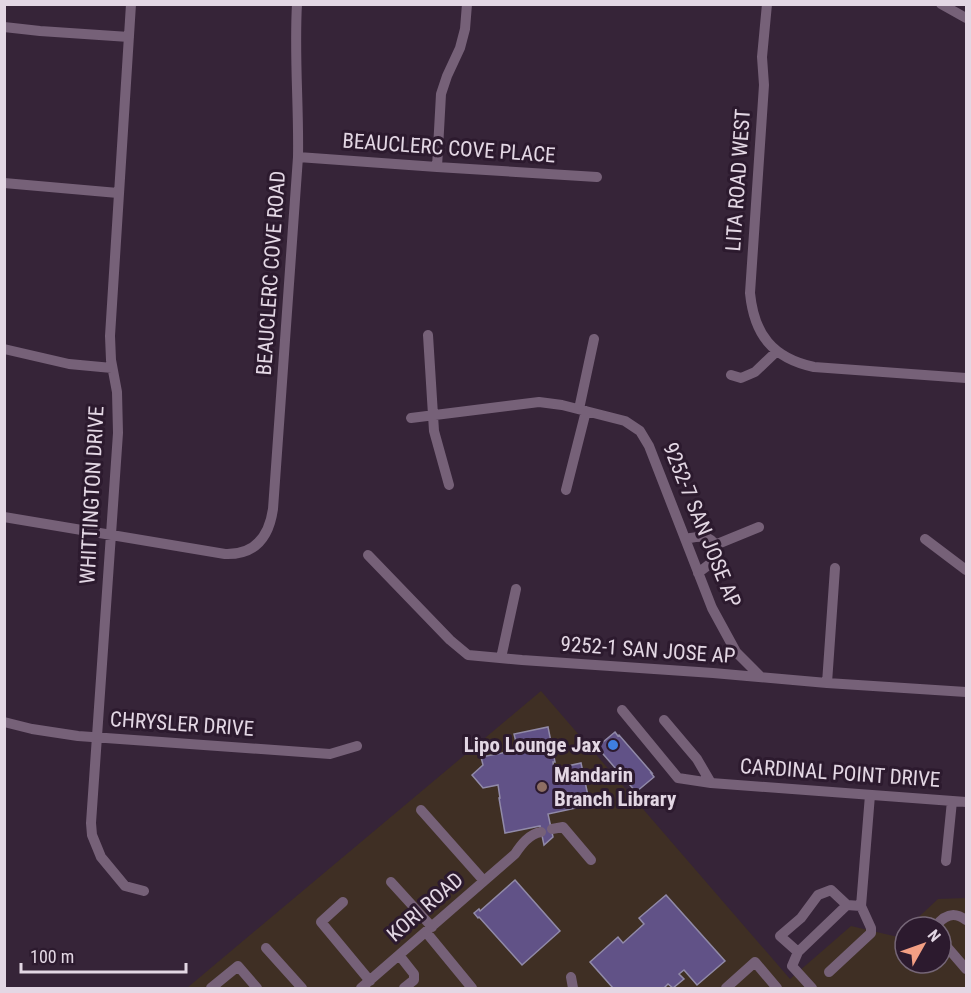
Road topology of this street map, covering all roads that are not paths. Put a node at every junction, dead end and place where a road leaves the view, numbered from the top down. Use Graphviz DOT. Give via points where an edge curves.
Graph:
graph roads {
  1 [pos="131,4"];
  2 [pos="297,4"];
  3 [pos="467,4"];
  4 [pos="767,4"];
  5 [pos="941,4"];
  6 [pos="966,18"];
  7 [pos="4,27"];
  8 [pos="129,37"];
  9 [pos="298,157"];
  10 [pos="437,167"];
  11 [pos="597,177"];
  12 [pos="4,183"];
  13 [pos="118,193"];
  14 [pos="428,334"];
  15 [pos="594,339"];
  16 [pos="4,349"];
  17 [pos="776,352"];
  18 [pos="112,368"];
  19 [pos="731,375"];
  20 [pos="966,378"];
  21 [pos="582,410"];
  22 [pos="433,415"];
  23 [pos="411,418"];
  24 [pos="449,486"];
  25 [pos="566,490"];
  26 [pos="4,517"];
  27 [pos="759,527"];
  28 [pos="110,536"];
  29 [pos="685,539"];
  30 [pos="925,539"];
  31 [pos="715,545"];
  32 [pos="368,555"];
  33 [pos="835,568"];
  34 [pos="966,570"];
  35 [pos="698,573"];
  36 [pos="516,589"];
  37 [pos="501,658"];
  38 [pos="761,677"];
  39 [pos="827,683"];
  40 [pos="966,692"];
  41 [pos="622,710"];
  42 [pos="664,720"];
  43 [pos="4,722"];
  44 [pos="97,738"];
  45 [pos="357,746"];
  46 [pos="711,783"];
  47 [pos="870,795"];
  48 [pos="952,801"];
  49 [pos="966,802"];
  50 [pos="421,810"];
  51 [pos="591,860"];
  52 [pos="946,861"];
  53 [pos="484,881"];
  54 [pos="391,882"];
  55 [pos="144,891"];
  56 [pos="343,902"];
  57 [pos="847,905"];
  58 [pos="861,906"];
  59 [pos="429,930"];
  60 [pos="266,948"];
  61 [pos="798,952"];
  62 [pos="953,954"];
  63 [pos="399,955"];
  64 [pos="966,969"];
  65 [pos="829,972"];
  66 [pos="571,977"];
  67 [pos="366,985"];
  68 [pos="211,988"];
  69 [pos="257,988"];
  70 [pos="302,988"];
  71 [pos="404,988"];
  72 [pos="472,988"];
  73 [pos="573,988"];
  74 [pos="726,988"];
  75 [pos="777,988"];
  76 [pos="812,988"];
  1 -- 8 [label="street, WHITTINGTON DRIVE"];
  2 -- 9 [label="street, BEAUCLERC COVE ROAD"];
  3 -- 10 [label="street" via="460,48 441,94"];
  4 -- 17 [label="street, LITA ROAD WEST" via="750,292 756,322"];
  5 -- 6 [label="street"];
  7 -- 8 [label="street"];
  8 -- 13 [label="street, WHITTINGTON DRIVE"];
  9 -- 10 [label="street, BEAUCLERC COVE PLACE"];
  9 -- 28 [label="street, BEAUCLERC COVE ROAD" via="273,509 268,530 251,549 234,554"];
  10 -- 11 [label="street, BEAUCLERC COVE PLACE"];
  12 -- 13 [label="street"];
  13 -- 18 [label="street, WHITTINGTON DRIVE" via="110,336"];
  14 -- 22 [label="street"];
  15 -- 21 [label="street"];
  16 -- 18 [label="street" via="69,364"];
  17 -- 19 [label="street" via="755,372 741,378"];
  17 -- 20 [label="street" via="814,367"];
  18 -- 28 [label="street, WHITTINGTON DRIVE" via="118,434"];
  21 -- 22 [label="street, 9252-7 SAN JOSE AP" via="539,402"];
  21 -- 25 [label="street"];
  21 -- 29 [label="street, 9252-7 SAN JOSE AP" via="625,421 644,436"];
  22 -- 23 [label="street, 9252-7 SAN JOSE AP"];
  22 -- 24 [label="street"];
  26 -- 28 [label="street"];
  27 -- 31 [label="street"];
  28 -- 44 [label="street, WHITTINGTON DRIVE"];
  29 -- 31 [label="street" via="703,536"];
  29 -- 35 [label="street, 9252-7 SAN JOSE AP"];
  30 -- 34 [label="street"];
  31 -- 35 [label="street" via="717,556"];
  32 -- 37 [label="street, 9252-1 SAN JOSE AP" via="462,651"];
  33 -- 39 [label="street"];
  35 -- 38 [label="street, 9252-7 SAN JOSE AP" via="736,652"];
  36 -- 37 [label="street"];
  37 -- 38 [label="street, 9252-1 SAN JOSE AP"];
  38 -- 39 [label="street, 9252-1 SAN JOSE AP"];
  39 -- 40 [label="street, 9252-1 SAN JOSE AP"];
  41 -- 46 [label="street, CARDINAL POINT DRIVE" via="678,778"];
  42 -- 46 [label="street" via="697,759"];
  43 -- 44 [label="street, CHRYSLER DRIVE"];
  44 -- 45 [label="street, CHRYSLER DRIVE" via="330,754"];
  44 -- 55 [label="street, WHITTINGTON DRIVE" via="92,835 101,857 125,886"];
  46 -- 47 [label="street, CARDINAL POINT DRIVE"];
  47 -- 48 [label="street, CARDINAL POINT DRIVE"];
  47 -- 58 [label="street"];
  48 -- 49 [label="street, CARDINAL POINT DRIVE"];
  48 -- 52 [label="street"];
  50 -- 53 [label="street"];
  51 -- 53 [label="street, KORI ROAD" via="563,827 546,830 535,833"];
  53 -- 59 [label="street, KORI ROAD"];
  54 -- 59 [label="street"];
  56 -- 67 [label="street" via="321,922"];
  57 -- 58 [label="street"];
  57 -- 61 [label="street"];
  57 -- 61 [label="street" via="831,890 818,895 801,918 780,936"];
  58 -- 65 [label="street" via="871,933"];
  59 -- 63 [label="street, KORI ROAD"];
  59 -- 72 [label="street"];
  60 -- 70 [label="street"];
  61 -- 76 [label="street" via="792,966"];
  62 -- 64 [label="street"];
  63 -- 67 [label="street, KORI ROAD"];
  63 -- 71 [label="street" via="414,974 414,980"];
  66 -- 73 [label="street"];
  68 -- 69 [label="street" via="238,966"];
  74 -- 75 [label="street" via="755,963"];
}
